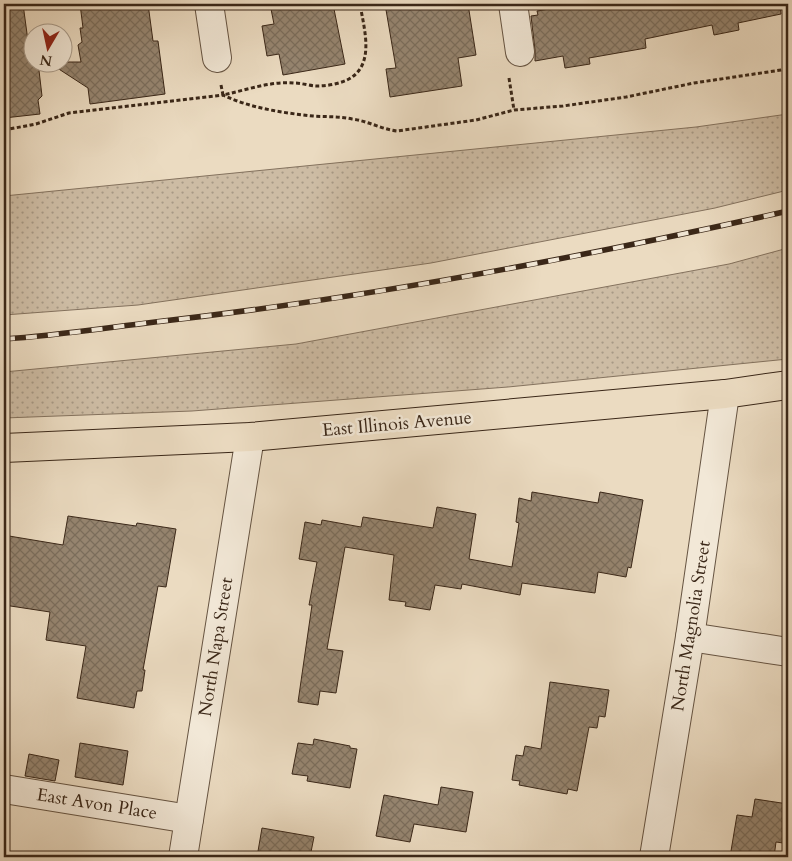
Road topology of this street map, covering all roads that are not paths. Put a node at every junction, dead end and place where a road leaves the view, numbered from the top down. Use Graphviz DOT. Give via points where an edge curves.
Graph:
graph roads {
  1 [pos="209,4"];
  2 [pos="512,4"];
  3 [pos="520,52"];
  4 [pos="217,58"];
  5 [pos="788,385"];
  6 [pos="725,394"];
  7 [pos="250,437"];
  8 [pos="4,448"];
  9 [pos="690,637"];
  10 [pos="788,652"];
  11 [pos="4,789"];
  12 [pos="189,819"];
  13 [pos="183,857"];
  14 [pos="654,857"];
  1 -- 4 [label="street"];
  2 -- 3 [label="street"];
  5 -- 6 [label="main road, East Illinois Avenue"];
  6 -- 7 [label="main road, East Illinois Avenue"];
  6 -- 9 [label="street, North Magnolia Street"];
  7 -- 8 [label="main road, East Illinois Avenue"];
  7 -- 12 [label="street, North Napa Street"];
  9 -- 10 [label="street"];
  9 -- 14 [label="street, North Magnolia Street"];
  11 -- 12 [label="street, East Avon Place"];
  12 -- 13 [label="street, North Napa Street"];
}
